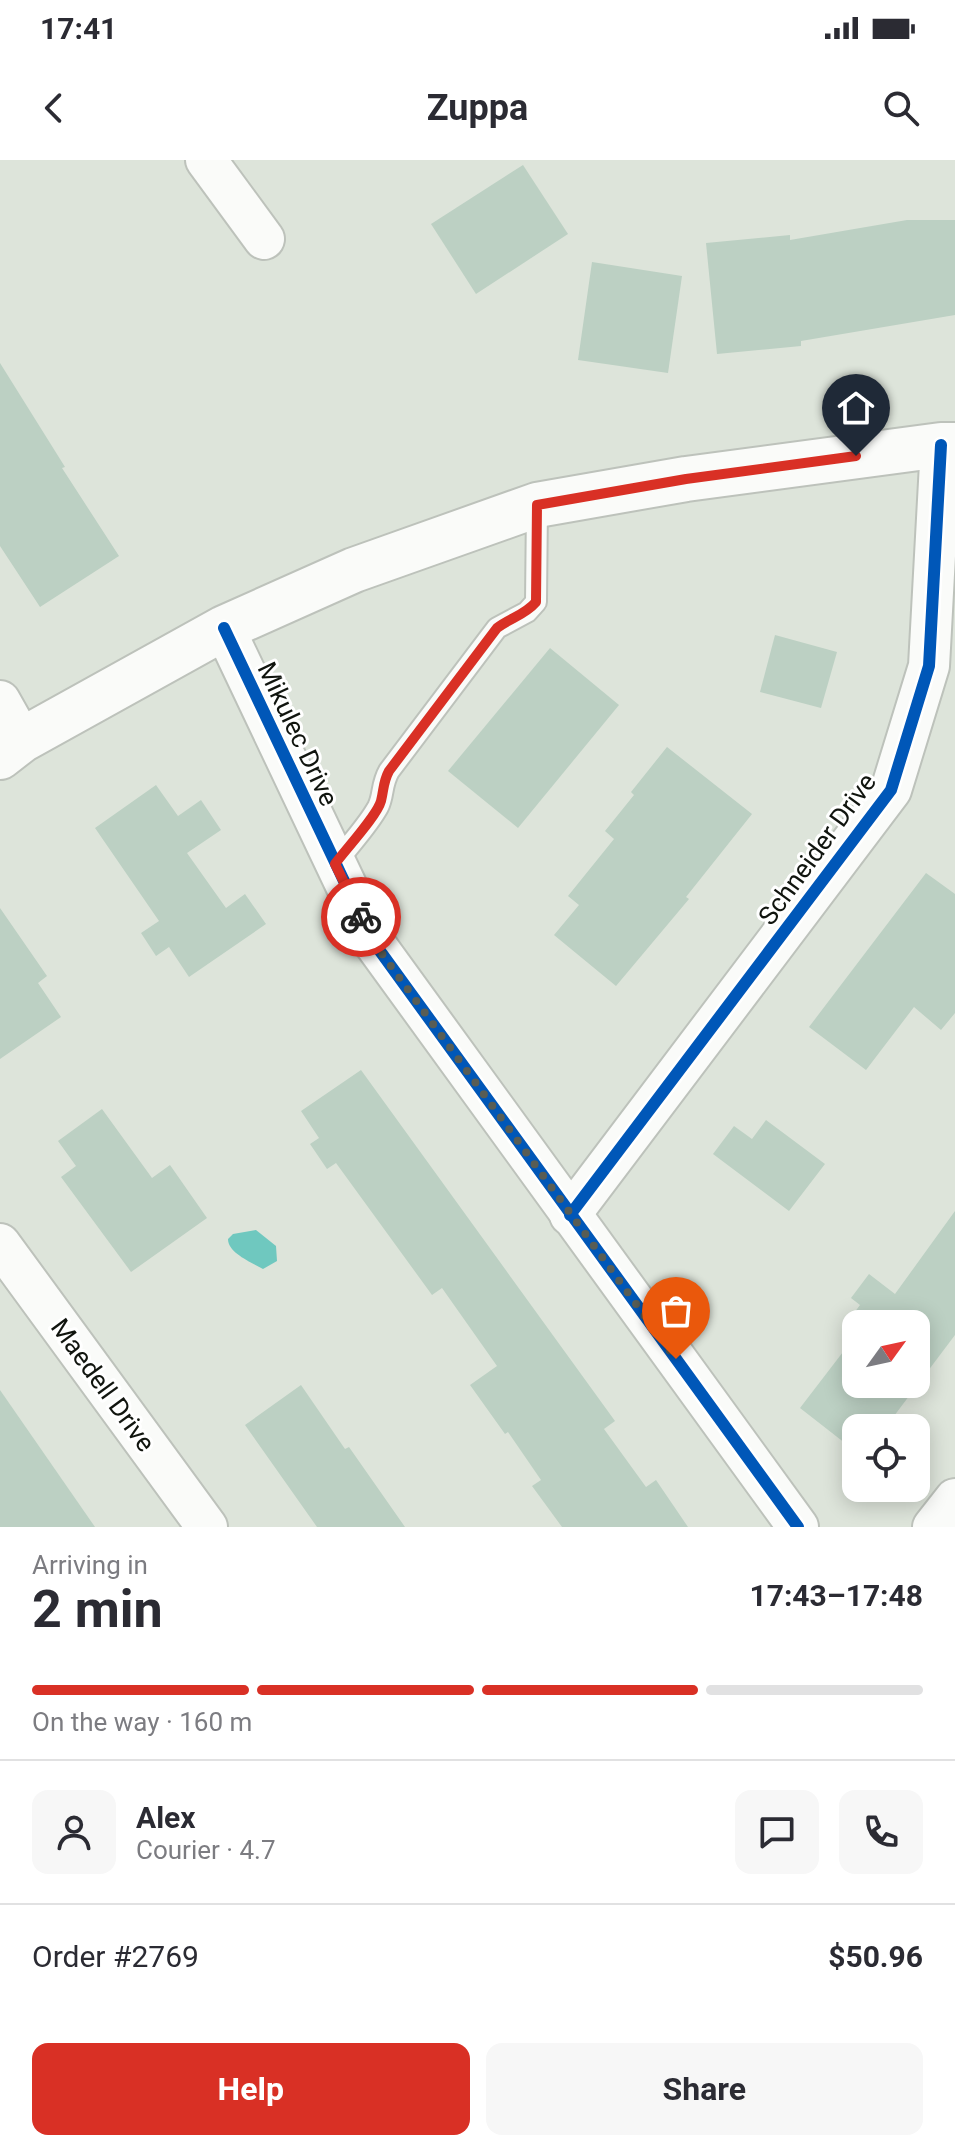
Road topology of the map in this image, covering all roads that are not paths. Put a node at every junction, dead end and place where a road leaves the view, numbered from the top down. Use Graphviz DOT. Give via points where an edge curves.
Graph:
graph roads {
  1 [pos="206,160"];
  2 [pos="264,239"];
  3 [pos="948,445"];
  4 [pos="537,505"];
  5 [pos="224,628"];
  6 [pos="0,701"];
  7 [pos="11,748"];
  8 [pos="335,864"];
  9 [pos="570,1215"];
  10 [pos="0,1244"];
  11 [pos="955,1499"];
  12 [pos="207,1527"];
  13 [pos="798,1527"];
  14 [pos="933,1527"];
  1 -- 2 [label="street"];
  3 -- 4 [label="main road" via="686,479"];
  3 -- 9 [label="street, Schneider Drive" via="929,666 891,790"];
  4 -- 5 [label="main road" via="354,570"];
  4 -- 8 [label="lane" via="536,602 497,628 389,771 381,784 381,802"];
  5 -- 7 [label="main road"];
  5 -- 8 [label="street, Mikulec Drive"];
  6 -- 7 [label="street"];
  8 -- 9 [label="street, Mikulec Drive" via="372,940"];
  9 -- 13 [label="street, Mikulec Drive"];
  10 -- 12 [label="street, Maedell Drive"];
  11 -- 14 [label="street"];
}
